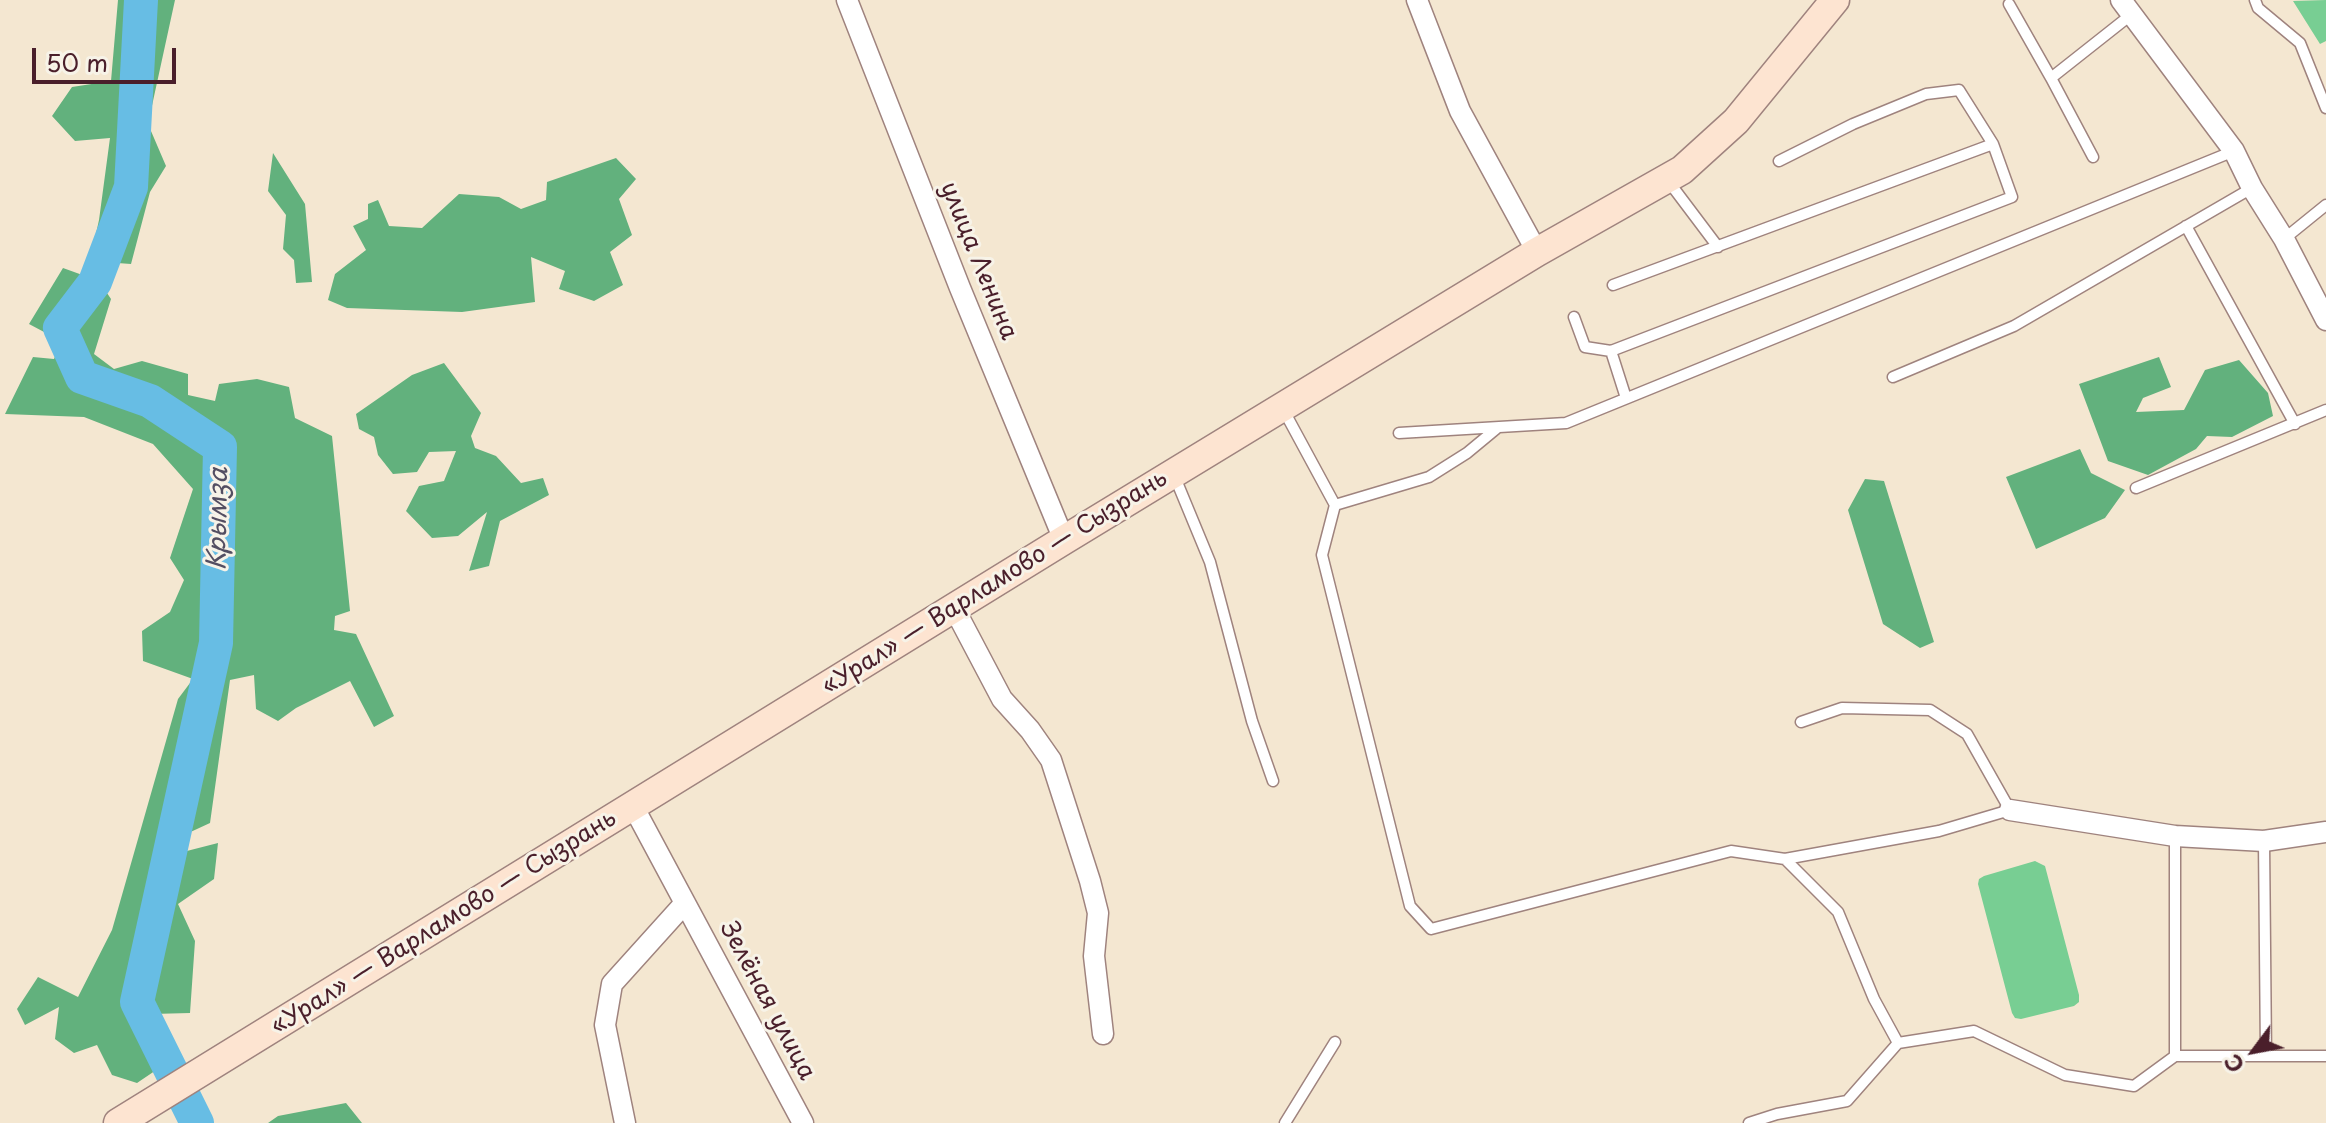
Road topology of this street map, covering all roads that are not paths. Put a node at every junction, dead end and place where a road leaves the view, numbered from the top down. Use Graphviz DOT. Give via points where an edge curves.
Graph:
graph roads {
  1 [pos="847,0"];
  2 [pos="1417,0"];
  3 [pos="1835,0"];
  4 [pos="2255,0"];
  5 [pos="2009,4"];
  6 [pos="2126,7"];
  7 [pos="2051,78"];
  8 [pos="2326,108"];
  9 [pos="1993,144"];
  10 [pos="2234,151"];
  11 [pos="2093,157"];
  12 [pos="1779,161"];
  13 [pos="1667,179"];
  14 [pos="2252,188"];
  15 [pos="2326,205"];
  16 [pos="2186,226"];
  17 [pos="2284,239"];
  18 [pos="1718,247"];
  19 [pos="1537,252"];
  20 [pos="1613,285"];
  21 [pos="1574,317"];
  22 [pos="2326,320"];
  23 [pos="1611,351"];
  24 [pos="1893,377"];
  25 [pos="1626,398"];
  26 [pos="1282,407"];
  27 [pos="2326,410"];
  28 [pos="2295,424"];
  29 [pos="1496,429"];
  30 [pos="1399,433"];
  31 [pos="1174,473"];
  32 [pos="2136,488"];
  33 [pos="1335,505"];
  34 [pos="1064,540"];
  35 [pos="954,608"];
  36 [pos="1801,722"];
  37 [pos="1273,781"];
  38 [pos="633,806"];
  39 [pos="2010,810"];
  40 [pos="2326,832"];
  41 [pos="2175,836"];
  42 [pos="2264,841"];
  43 [pos="1785,859"];
  44 [pos="685,903"];
  45 [pos="1103,1034"];
  46 [pos="1335,1042"];
  47 [pos="1898,1043"];
  48 [pos="2175,1056"];
  49 [pos="2266,1056"];
  50 [pos="2326,1056"];
  51 [pos="118,1123"];
  52 [pos="625,1123"];
  53 [pos="803,1123"];
  54 [pos="1285,1123"];
  55 [pos="1749,1123"];
  1 -- 34 [label="street, улица Ленина"];
  2 -- 19 [label="street" via="1460,111"];
  3 -- 13 [label="main road, «Урал» — Варламово — Сызрань" via="1736,121"];
  4 -- 8 [label="lane" via="2300,43"];
  5 -- 7 [label="lane"];
  6 -- 7 [label="lane"];
  6 -- 10 [label="street"];
  7 -- 11 [label="lane"];
  9 -- 12 [label="lane" via="1959,90 1926,94"];
  9 -- 18 [label="lane"];
  9 -- 23 [label="lane" via="2012,197"];
  10 -- 14 [label="street"];
  10 -- 25 [label="lane"];
  13 -- 18 [label="lane"];
  13 -- 19 [label="main road, «Урал» — Варламово — Сызрань"];
  14 -- 16 [label="lane"];
  14 -- 17 [label="street"];
  15 -- 17 [label="lane"];
  16 -- 24 [label="lane" via="2014,326"];
  16 -- 28 [label="lane"];
  17 -- 22 [label="street"];
  18 -- 20 [label="lane"];
  19 -- 26 [label="main road, «Урал» — Варламово — Сызрань"];
  21 -- 23 [label="lane" via="1585,347"];
  23 -- 25 [label="lane"];
  25 -- 29 [label="lane" via="1566,423"];
  26 -- 31 [label="main road, «Урал» — Варламово — Сызрань"];
  26 -- 33 [label="lane"];
  27 -- 28 [label="lane"];
  28 -- 32 [label="lane"];
  29 -- 30 [label="lane"];
  29 -- 33 [label="lane" via="1429,477"];
  31 -- 34 [label="main road, «Урал» — Варламово — Сызрань"];
  31 -- 37 [label="lane" via="1210,562"];
  33 -- 43 [label="lane" via="1322,555 1410,906 1431,929 1731,851"];
  34 -- 35 [label="main road, «Урал» — Варламово — Сызрань"];
  35 -- 38 [label="main road, «Урал» — Варламово — Сызрань"];
  35 -- 45 [label="street" via="1002,699 1051,760 1098,913 1094,956"];
  36 -- 39 [label="lane" via="1842,708 1930,710 1967,734"];
  38 -- 44 [label="street, Зелёная улица"];
  38 -- 51 [label="main road, «Урал» — Варламово — Сызрань"];
  39 -- 41 [label="street"];
  39 -- 43 [label="lane" via="1939,831"];
  40 -- 42 [label="street"];
  41 -- 42 [label="street"];
  41 -- 48 [label="lane"];
  42 -- 49 [label="lane"];
  43 -- 47 [label="lane" via="1838,912"];
  44 -- 52 [label="street" via="612,984 605,1025"];
  44 -- 53 [label="street, Зелёная улица"];
  46 -- 54 [label="lane"];
  47 -- 48 [label="lane" via="1974,1031 2065,1075 2134,1086"];
  47 -- 55 [label="lane" via="1847,1101"];
  48 -- 49 [label="lane"];
  49 -- 50 [label="lane"];
}
